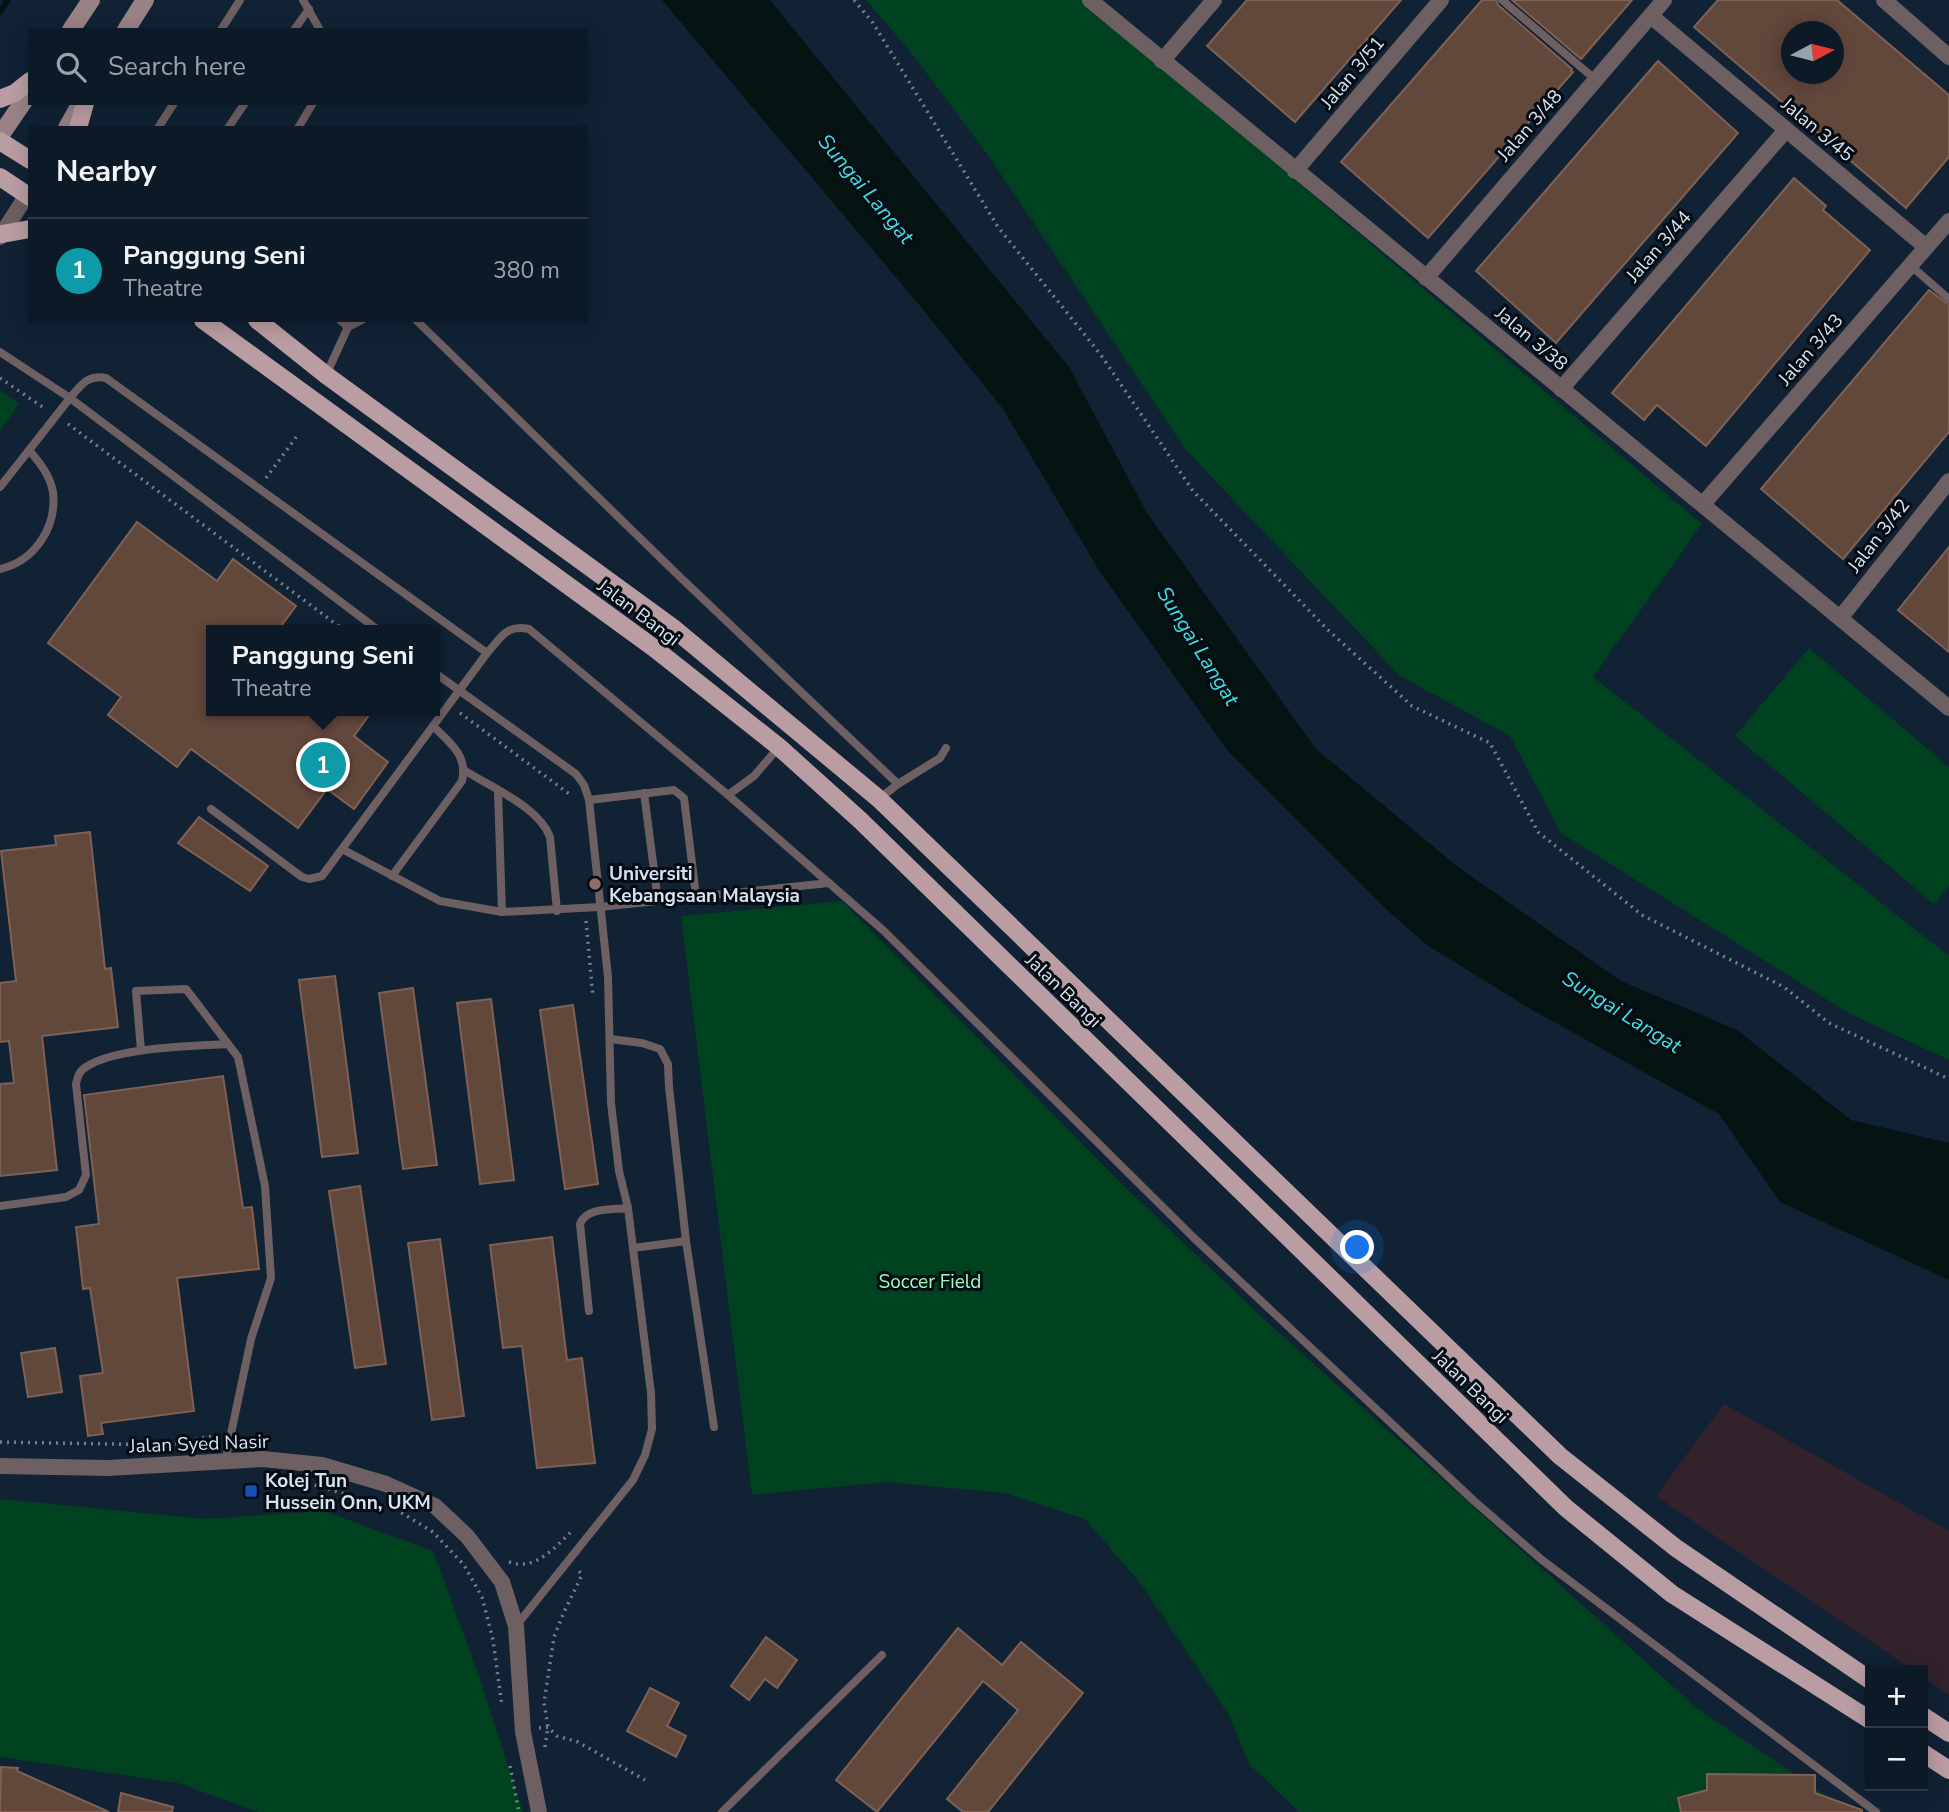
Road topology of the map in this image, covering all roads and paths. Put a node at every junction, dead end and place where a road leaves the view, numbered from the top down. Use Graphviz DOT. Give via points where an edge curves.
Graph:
graph roads {
  1 [pos="91,0"];
  2 [pos="145,0"];
  3 [pos="240,0"];
  4 [pos="303,0"];
  5 [pos="853,0"];
  6 [pos="1090,0"];
  7 [pos="1214,0"];
  8 [pos="1441,0"];
  9 [pos="1502,0"];
  10 [pos="1664,0"];
  11 [pos="1884,0"];
  12 [pos="309,9"];
  13 [pos="1651,16"];
  14 [pos="72,28"];
  15 [pos="127,28"];
  16 [pos="221,28"];
  17 [pos="295,28"];
  18 [pos="319,28"];
  19 [pos="1949,57"];
  20 [pos="1162,61"];
  21 [pos="1596,80"];
  22 [pos="28,83"];
  23 [pos="28,95"];
  24 [pos="0,99"];
  25 [pos="82,105"];
  26 [pos="83,105"];
  27 [pos="173,105"];
  28 [pos="244,105"];
  29 [pos="312,105"];
  30 [pos="68,126"];
  31 [pos="78,126"];
  32 [pos="159,126"];
  33 [pos="229,126"];
  34 [pos="299,126"];
  35 [pos="1786,130"];
  36 [pos="0,139"];
  37 [pos="28,159"];
  38 [pos="1295,171"];
  39 [pos="0,177"];
  40 [pos="28,193"];
  41 [pos="28,196"];
  42 [pos="1949,221"];
  43 [pos="28,229"];
  44 [pos="1,236"];
  45 [pos="1926,247"];
  46 [pos="1910,265"];
  47 [pos="1426,278"];
  48 [pos="1949,299"];
  49 [pos="206,322"];
  50 [pos="260,322"];
  51 [pos="342,322"];
  52 [pos="358,322"];
  53 [pos="418,322"];
  54 [pos="348,327"];
  55 [pos="0,352"];
  56 [pos="326,375"];
  57 [pos="0,377"];
  58 [pos="1561,389"];
  59 [pos="70,398"];
  60 [pos="56,416"];
  61 [pos="297,436"];
  62 [pos="29,450"];
  63 [pos="1949,481"];
  64 [pos="0,487"];
  65 [pos="258,488"];
  66 [pos="1703,504"];
  67 [pos="0,569"];
  68 [pos="1841,617"];
  69 [pos="337,625"];
  70 [pos="371,625"];
  71 [pos="486,653"];
  72 [pos="440,677"];
  73 [pos="458,691"];
  74 [pos="449,704"];
  75 [pos="1949,708"];
  76 [pos="433,726"];
  77 [pos="779,747"];
  78 [pos="946,748"];
  79 [pos="464,771"];
  80 [pos="898,784"];
  81 [pos="498,792"];
  82 [pos="643,793"];
  83 [pos="729,795"];
  84 [pos="575,799"];
  85 [pos="879,799"];
  86 [pos="589,800"];
  87 [pos="211,808"];
  88 [pos="342,849"];
  89 [pos="392,876"];
  90 [pos="829,883"];
  91 [pos="696,896"];
  92 [pos="658,901"];
  93 [pos="600,907"];
  94 [pos="585,908"];
  95 [pos="558,911"];
  96 [pos="502,912"];
  97 [pos="593,1003"];
  98 [pos="610,1040"];
  99 [pos="228,1044"];
  100 [pos="141,1050"];
  101 [pos="1949,1079"];
  102 [pos="0,1206"];
  103 [pos="628,1208"];
  104 [pos="686,1241"];
  105 [pos="633,1248"];
  106 [pos="589,1311"];
  107 [pos="713,1427"];
  108 [pos="231,1435"];
  109 [pos="0,1442"];
  110 [pos="225,1462"];
  111 [pos="0,1466"];
  112 [pos="303,1481"];
  113 [pos="578,1526"];
  114 [pos="558,1545"];
  115 [pos="569,1559"];
  116 [pos="503,1560"];
  117 [pos="516,1626"];
  118 [pos="882,1655"];
  119 [pos="1865,1678"];
  120 [pos="502,1707"];
  121 [pos="1865,1717"];
  122 [pos="1928,1719"];
  123 [pos="1949,1733"];
  124 [pos="557,1736"];
  125 [pos="544,1749"];
  126 [pos="1928,1756"];
  127 [pos="509,1759"];
  128 [pos="1949,1770"];
  129 [pos="645,1780"];
  130 [pos="519,1812"];
  131 [pos="539,1812"];
  132 [pos="722,1812"];
  133 [pos="1876,1812"];
  1 -- 14 [label="main road"];
  2 -- 15 [label="main road"];
  3 -- 16 [label="lane"];
  4 -- 12 [label="lane"];
  5 -- 101 [label="path" via="873,23 998,227 1101,355 1193,491 1328,630 1412,706 1490,743 1538,832 1642,915 1784,988 1829,1023"];
  6 -- 20 [label="street, Jalan 3/38"];
  7 -- 20 [label="street"];
  8 -- 38 [label="street, Jalan 3/51"];
  9 -- 21 [label="lane"];
  10 -- 13 [label="street, Jalan 3/48"];
  11 -- 19 [label="street"];
  12 -- 17 [label="lane"];
  12 -- 18 [label="lane"];
  13 -- 21 [label="street, Jalan 3/48"];
  13 -- 35 [label="street, Jalan 3/45"];
  20 -- 38 [label="street, Jalan 3/38"];
  21 -- 47 [label="street, Jalan 3/48"];
  22 -- 24 [label="main road"];
  23 -- 36 [label="main road"];
  25 -- 30 [label="main road"];
  26 -- 31 [label="main road"];
  27 -- 32 [label="lane"];
  28 -- 33 [label="lane"];
  29 -- 34 [label="lane"];
  35 -- 45 [label="street, Jalan 3/45"];
  35 -- 58 [label="street, Jalan 3/44"];
  36 -- 37 [label="main road"];
  38 -- 47 [label="street, Jalan 3/38"];
  39 -- 40 [label="main road"];
  41 -- 44 [label="street"];
  42 -- 45 [label="street, Jalan 3/43"];
  43 -- 44 [label="main road"];
  45 -- 46 [label="street, Jalan 3/43"];
  46 -- 48 [label="lane"];
  46 -- 66 [label="street, Jalan 3/43"];
  47 -- 58 [label="street, Jalan 3/38"];
  49 -- 77 [label="main road, Jalan Bangi" via="654,648"];
  50 -- 56 [label="main road, Jalan Bangi"];
  51 -- 54 [label="lane"];
  52 -- 54 [label="lane"];
  53 -- 80 [label="lane"];
  54 -- 56 [label="lane"];
  55 -- 59 [label="lane"];
  56 -- 85 [label="main road, Jalan Bangi" via="672,627"];
  57 -- 60 [label="path"];
  58 -- 66 [label="street, Jalan 3/38"];
  59 -- 60 [label="lane"];
  59 -- 65 [label="lane" via="85,381 106,378"];
  59 -- 70 [label="lane"];
  60 -- 62 [label="lane"];
  60 -- 69 [label="path"];
  61 -- 65 [label="path"];
  62 -- 64 [label="lane"];
  62 -- 67 [label="lane" via="44,468 52,490 53,514 45,536 31,554"];
  63 -- 68 [label="street, Jalan 3/42"];
  65 -- 71 [label="lane"];
  66 -- 68 [label="street, Jalan 3/38"];
  68 -- 75 [label="street, Jalan 3/38"];
  71 -- 73 [label="lane"];
  71 -- 83 [label="lane" via="509,629 529,629"];
  72 -- 73 [label="lane"];
  73 -- 74 [label="lane"];
  73 -- 86 [label="lane" via="576,774"];
  74 -- 76 [label="lane"];
  74 -- 84 [label="path"];
  76 -- 79 [label="lane" via="463,759"];
  76 -- 88 [label="lane"];
  77 -- 83 [label="lane" via="754,776"];
  77 -- 121 [label="main road, Jalan Bangi" via="1566,1508 1672,1594"];
  78 -- 80 [label="lane" via="940,758"];
  79 -- 81 [label="lane"];
  79 -- 89 [label="lane" via="462,781"];
  80 -- 85 [label="lane"];
  81 -- 95 [label="lane" via="536,814 547,827"];
  81 -- 96 [label="lane"];
  82 -- 86 [label="lane"];
  82 -- 91 [label="lane" via="674,790 684,798"];
  82 -- 92 [label="lane"];
  83 -- 90 [label="lane"];
  85 -- 119 [label="main road, Jalan Bangi" via="1560,1456 1676,1548"];
  86 -- 93 [label="lane"];
  87 -- 88 [label="lane" via="302,877 322,876"];
  88 -- 89 [label="lane"];
  89 -- 96 [label="lane" via="440,901"];
  90 -- 91 [label="lane"];
  90 -- 133 [label="lane" via="884,931 1194,1238 1473,1500 1542,1560"];
  91 -- 92 [label="lane"];
  92 -- 93 [label="lane"];
  93 -- 94 [label="lane"];
  93 -- 98 [label="lane"];
  94 -- 95 [label="lane"];
  94 -- 97 [label="path"];
  95 -- 96 [label="lane"];
  98 -- 103 [label="lane" via="618,1171"];
  98 -- 104 [label="lane" via="660,1049 668,1064"];
  99 -- 100 [label="lane"];
  99 -- 100 [label="lane" via="186,989 136,991"];
  99 -- 108 [label="lane" via="238,1056 265,1186 271,1278 251,1339"];
  100 -- 102 [label="lane" via="92,1063 79,1072 76,1084 86,1175 79,1190 66,1197"];
  103 -- 105 [label="lane"];
  103 -- 106 [label="lane" via="590,1213 580,1224"];
  104 -- 105 [label="lane"];
  104 -- 107 [label="lane"];
  105 -- 115 [label="lane" via="653,1429 633,1479"];
  108 -- 109 [label="path" via="167,1445"];
  108 -- 110 [label="lane"];
  110 -- 111 [label="street, Jalan Syed Nasir" via="108,1468"];
  110 -- 117 [label="street, Jalan Syed Nasir" via="322,1465 386,1484 435,1506 467,1536 502,1582"];
  112 -- 120 [label="path" via="397,1510 433,1532 464,1565 482,1597"];
  113 -- 114 [label="path"];
  114 -- 115 [label="path"];
  114 -- 116 [label="path" via="527,1565"];
  115 -- 117 [label="lane"];
  115 -- 125 [label="path" via="582,1575 554,1637 544,1703 548,1727"];
  117 -- 131 [label="street, Jalan Syed Nasir" via="523,1732"];
  118 -- 132 [label="lane"];
  122 -- 123 [label="main road"];
  124 -- 129 [label="path" via="578,1742"];
  126 -- 128 [label="main road"];
  127 -- 130 [label="path"];
}
